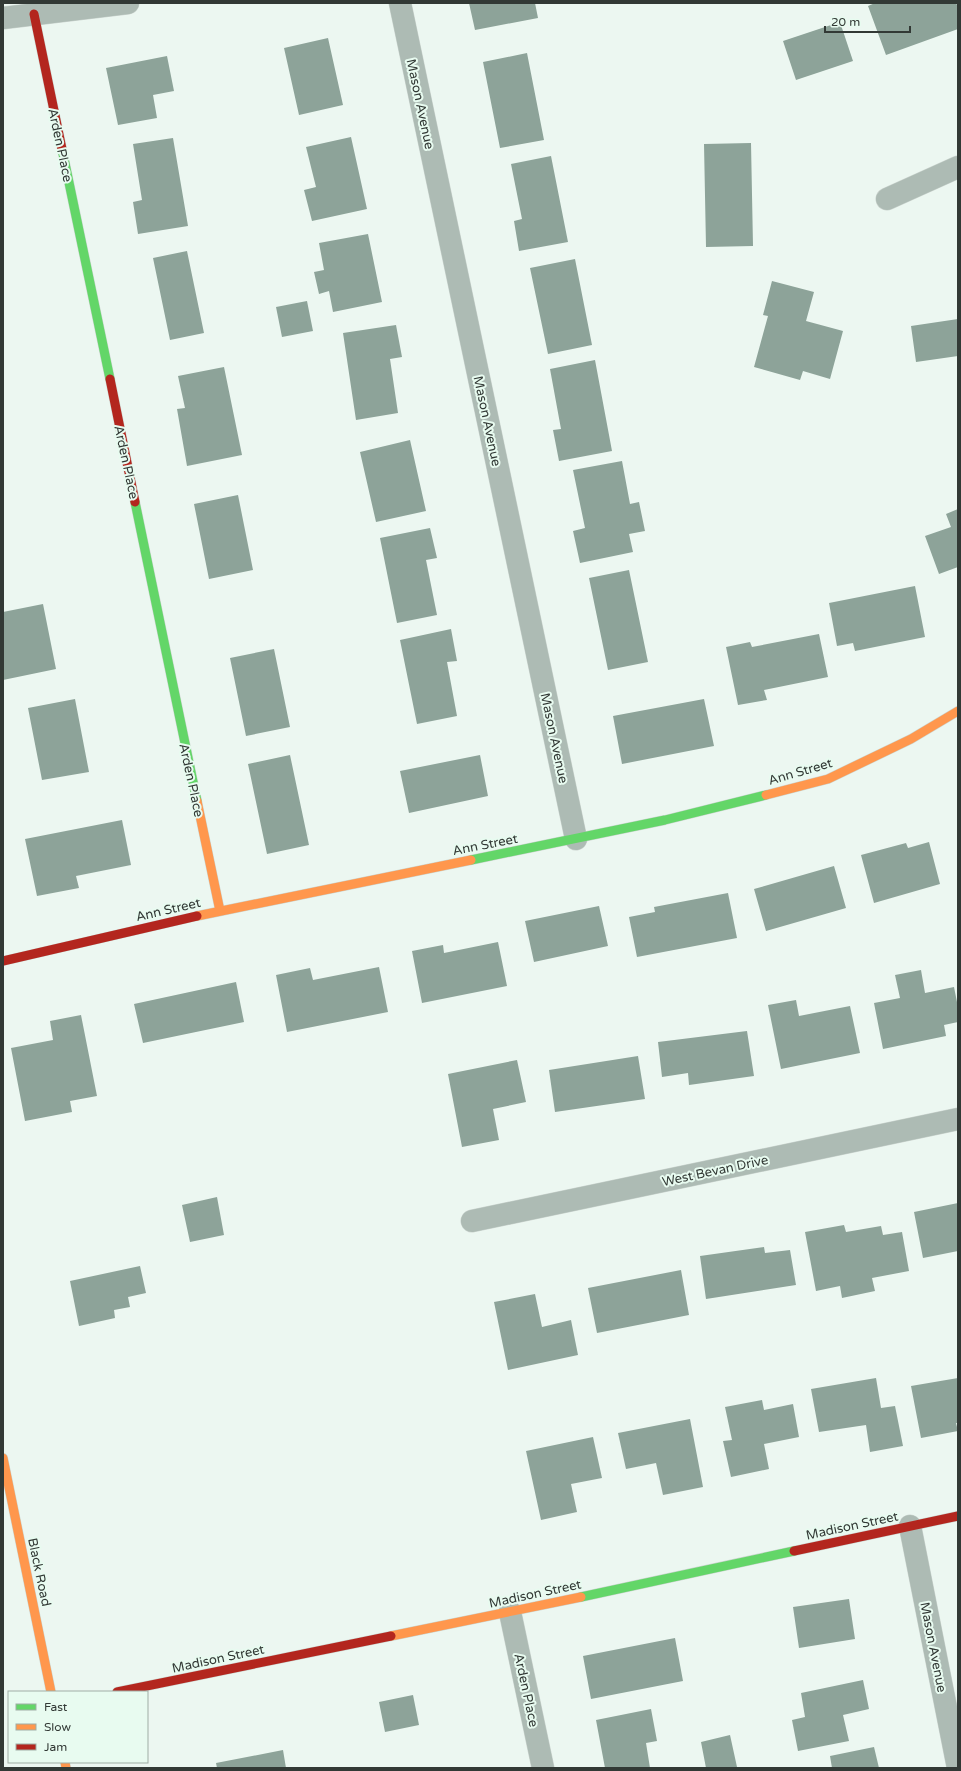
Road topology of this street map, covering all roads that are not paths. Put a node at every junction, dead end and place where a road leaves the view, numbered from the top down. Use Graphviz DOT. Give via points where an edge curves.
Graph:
graph roads {
  1 [pos="128,3"];
  2 [pos="400,3"];
  3 [pos="34,14"];
  4 [pos="3,18"];
  5 [pos="958,168"];
  6 [pos="887,199"];
  7 [pos="958,711"];
  8 [pos="576,839"];
  9 [pos="220,911"];
  10 [pos="3,961"];
  11 [pos="958,1119"];
  12 [pos="472,1221"];
  13 [pos="3,1458"];
  14 [pos="958,1516"];
  15 [pos="910,1526"];
  16 [pos="510,1612"];
  17 [pos="51,1691"];
  18 [pos="122,1691"];
  19 [pos="543,1768"];
  20 [pos="958,1768"];
  1 -- 3 [label="street"];
  2 -- 8 [label="street, Mason Avenue"];
  3 -- 4 [label="street"];
  3 -- 9 [label="street, Arden Place"];
  5 -- 6 [label="street"];
  7 -- 8 [label="street, Ann Street" via="911,739 828,779 665,820"];
  8 -- 9 [label="street, Ann Street"];
  9 -- 10 [label="street, Ann Street"];
  11 -- 12 [label="street, West Bevan Drive"];
  13 -- 17 [label="street, Black Road"];
  14 -- 15 [label="street, Madison Street"];
  15 -- 16 [label="street, Madison Street"];
  15 -- 20 [label="street, Mason Avenue"];
  16 -- 18 [label="street, Madison Street"];
  16 -- 19 [label="street, Arden Place"];
}
